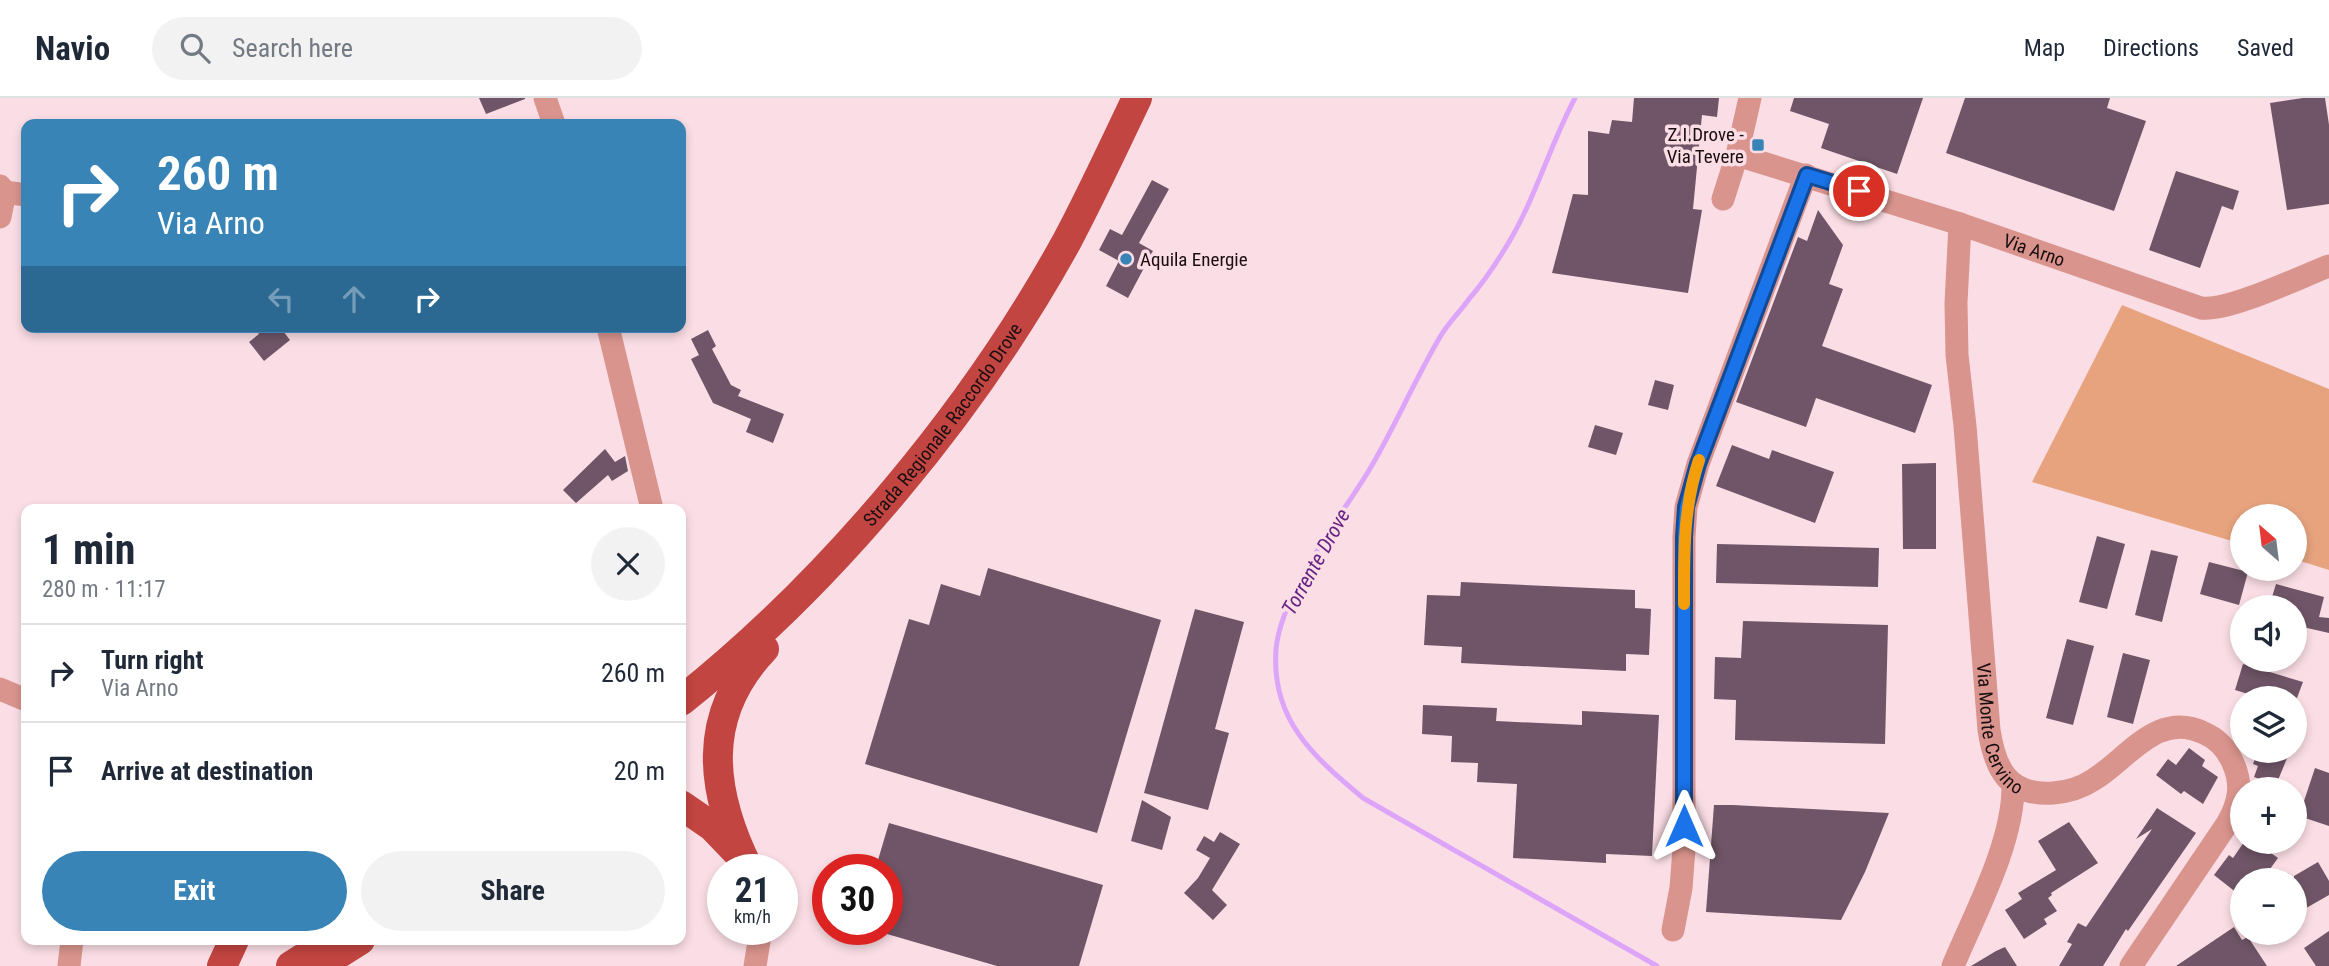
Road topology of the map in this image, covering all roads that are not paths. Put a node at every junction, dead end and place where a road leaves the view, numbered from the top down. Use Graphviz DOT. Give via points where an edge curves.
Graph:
graph roads {
  1 [pos="545,98"];
  2 [pos="1137,98"];
  3 [pos="1750,98"];
  4 [pos="552,119"];
  5 [pos="1737,155"];
  6 [pos="1807,175"];
  7 [pos="10,191"];
  8 [pos="1723,199"];
  9 [pos="0,217"];
  10 [pos="1959,224"];
  11 [pos="2329,266"];
  12 [pos="609,333"];
  13 [pos="651,504"];
  14 [pos="881,507"];
  15 [pos="0,689"];
  16 [pos="21,691"];
  17 [pos="686,697"];
  18 [pos="21,698"];
  19 [pos="2013,785"];
  20 [pos="686,808"];
  21 [pos="737,854"];
  22 [pos="742,854"];
  23 [pos="1673,929"];
  24 [pos="71,945"];
  25 [pos="232,945"];
  26 [pos="324,945"];
  27 [pos="352,945"];
  28 [pos="758,945"];
  29 [pos="69,966"];
  30 [pos="222,966"];
  31 [pos="291,966"];
  32 [pos="319,966"];
  33 [pos="755,966"];
  34 [pos="1953,966"];
  35 [pos="2131,966"];
  1 -- 4 [label="street"];
  2 -- 14 [label="main road, Strada Regionale Raccordo Drove" via="1039,288 954,415"];
  3 -- 5 [label="street"];
  5 -- 6 [label="street, Via Arno"];
  5 -- 8 [label="street"];
  6 -- 10 [label="street, Via Arno"];
  6 -- 23 [label="street" via="1686,507 1684,858"];
  7 -- 9 [label="street"];
  10 -- 11 [label="street, Via Arno" via="2208,309"];
  10 -- 19 [label="street, Via Monte Cervino" via="1956,344 1989,730 1999,767"];
  12 -- 13 [label="street"];
  14 -- 17 [label="main road, Strada Regionale Raccordo Drove" via="787,606"];
  14 -- 22 [label="main road" via="855,557 747,668 728,702 718,737 717,770"];
  15 -- 16 [label="street"];
  15 -- 18 [label="street"];
  19 -- 34 [label="street" via="2004,841"];
  19 -- 35 [label="street, Via Monte Cervino" via="2042,793 2078,788 2103,774 2147,737 2171,727 2200,730 2226,749 2239,779 2235,809"];
  20 -- 21 [label="main road" via="713,827"];
  24 -- 29 [label="street"];
  25 -- 30 [label="main road"];
  26 -- 31 [label="main road"];
  27 -- 32 [label="main road"];
  28 -- 33 [label="street"];
}
